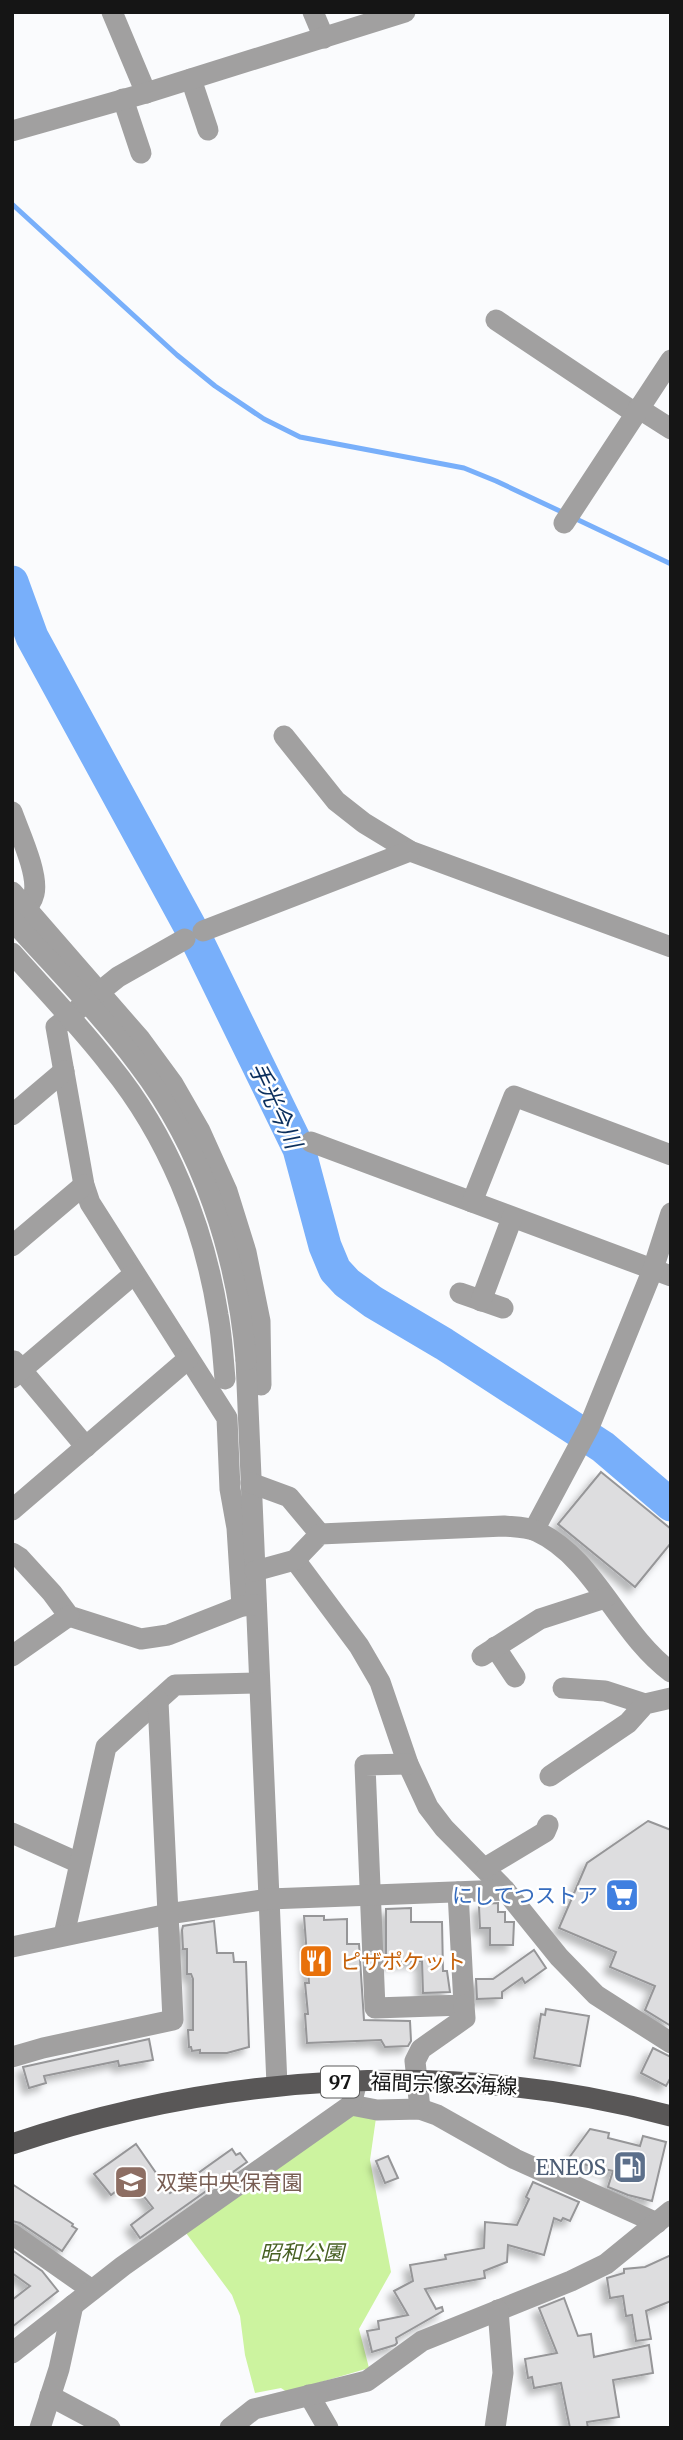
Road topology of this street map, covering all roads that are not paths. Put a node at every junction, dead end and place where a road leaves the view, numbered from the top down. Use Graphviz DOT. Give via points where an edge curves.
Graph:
graph roads {
  1 [pos="111,12"];
  2 [pos="313,12"];
  3 [pos="405,12"];
  4 [pos="324,38"];
  5 [pos="191,79"];
  6 [pos="146,93"];
  7 [pos="123,99"];
  8 [pos="208,130"];
  9 [pos="12,131"];
  10 [pos="141,153"];
  11 [pos="496,320"];
  12 [pos="671,360"];
  13 [pos="637,411"];
  14 [pos="671,429"];
  15 [pos="564,523"];
  16 [pos="284,736"];
  17 [pos="12,812"];
  18 [pos="410,851"];
  19 [pos="12,892"];
  20 [pos="17,918"];
  21 [pos="671,947"];
  22 [pos="12,953"];
  23 [pos="101,991"];
  24 [pos="69,1017"];
  25 [pos="64,1071"];
  26 [pos="12,1115"];
  27 [pos="311,1143"];
  28 [pos="671,1155"];
  29 [pos="85,1185"];
  30 [pos="472,1202"];
  31 [pos="671,1213"];
  32 [pos="512,1218"];
  33 [pos="12,1247"];
  34 [pos="662,1272"];
  35 [pos="134,1274"];
  36 [pos="460,1293"];
  37 [pos="481,1301"];
  38 [pos="503,1308"];
  39 [pos="188,1359"];
  40 [pos="15,1369"];
  41 [pos="247,1369"];
  42 [pos="225,1379"];
  43 [pos="201,1380"];
  44 [pos="250,1430"];
  45 [pos="86,1447"];
  46 [pos="251,1483"];
  47 [pos="12,1510"];
  48 [pos="534,1530"];
  49 [pos="320,1534"];
  50 [pos="12,1553"];
  51 [pos="295,1560"];
  52 [pos="255,1571"];
  53 [pos="605,1598"];
  54 [pos="249,1606"];
  55 [pos="69,1616"];
  56 [pos="15,1647"];
  57 [pos="671,1672"];
  58 [pos="515,1677"];
  59 [pos="259,1683"];
  60 [pos="563,1688"];
  61 [pos="671,1698"];
  62 [pos="158,1701"];
  63 [pos="645,1704"];
  64 [pos="408,1763"];
  65 [pos="550,1776"];
  66 [pos="548,1825"];
  67 [pos="12,1833"];
  68 [pos="79,1863"];
  69 [pos="485,1868"];
  70 [pos="505,1891"];
  71 [pos="458,1892"];
  72 [pos="370,1896"];
  73 [pos="269,1899"];
  74 [pos="168,1914"];
  75 [pos="64,1935"];
  76 [pos="12,1947"];
  77 [pos="464,2005"];
  78 [pos="671,2043"];
  79 [pos="12,2057"];
  80 [pos="418,2079"];
  81 [pos="357,2081"];
  82 [pos="277,2085"];
  83 [pos="351,2105"];
  84 [pos="420,2109"];
  85 [pos="671,2116"];
  86 [pos="12,2144"];
  87 [pos="664,2217"];
  88 [pos="12,2234"];
  89 [pos="92,2290"];
  90 [pos="74,2305"];
  91 [pos="498,2310"];
  92 [pos="12,2353"];
  93 [pos="309,2395"];
  94 [pos="50,2396"];
  95 [pos="40,2428"];
  96 [pos="110,2428"];
  97 [pos="230,2428"];
  98 [pos="328,2428"];
  99 [pos="495,2428"];
  1 -- 6 [label="street"];
  2 -- 4 [label="street"];
  3 -- 4 [label="street"];
  4 -- 5 [label="street"];
  5 -- 6 [label="street"];
  5 -- 8 [label="street"];
  6 -- 7 [label="street"];
  7 -- 9 [label="street"];
  7 -- 10 [label="street"];
  11 -- 13 [label="street"];
  12 -- 13 [label="street"];
  13 -- 14 [label="street"];
  13 -- 15 [label="street"];
  16 -- 18 [label="street" via="336,801"];
  17 -- 20 [label="street" via="34,878 34,893"];
  18 -- 21 [label="street"];
  18 -- 23 [label="street" via="194,935"];
  19 -- 20 [label="street"];
  20 -- 23 [label="street"];
  20 -- 41 [label="street, bridge" via="139,1064 194,1157 234,1270"];
  22 -- 24 [label="street"];
  23 -- 24 [label="street"];
  23 -- 44 [label="street" via="173,1084 227,1191 260,1321 262,1412"];
  24 -- 25 [label="street" via="56,1027"];
  24 -- 42 [label="street" via="147,1118 178,1177 210,1274"];
  25 -- 26 [label="street"];
  25 -- 29 [label="street"];
  27 -- 30 [label="street"];
  28 -- 30 [label="street" via="514,1096"];
  29 -- 33 [label="street"];
  29 -- 35 [label="street" via="90,1203"];
  30 -- 32 [label="street"];
  31 -- 34 [label="street"];
  32 -- 34 [label="street"];
  32 -- 37 [label="street"];
  34 -- 48 [label="street"];
  35 -- 39 [label="street"];
  35 -- 40 [label="street"];
  36 -- 37 [label="street"];
  37 -- 38 [label="street"];
  39 -- 43 [label="street"];
  39 -- 45 [label="street"];
  40 -- 45 [label="street"];
  41 -- 42 [label="street"];
  41 -- 44 [label="street"];
  42 -- 43 [label="street"];
  43 -- 54 [label="street" via="227,1418 230,1489"];
  44 -- 46 [label="street"];
  45 -- 47 [label="street"];
  46 -- 49 [label="street" via="289,1497"];
  46 -- 52 [label="street"];
  48 -- 49 [label="street" via="504,1526"];
  48 -- 53 [label="street" via="576,1559"];
  49 -- 51 [label="street"];
  50 -- 55 [label="street"];
  51 -- 52 [label="street"];
  51 -- 64 [label="street" via="380,1682"];
  52 -- 54 [label="street"];
  53 -- 57 [label="street" via="648,1652"];
  53 -- 58 [label="street" via="540,1619 489,1652"];
  54 -- 55 [label="street" via="141,1639"];
  54 -- 59 [label="street"];
  55 -- 56 [label="street"];
  59 -- 62 [label="street" via="175,1685"];
  59 -- 73 [label="street"];
  60 -- 63 [label="street" via="605,1691"];
  61 -- 63 [label="street"];
  62 -- 68 [label="street" via="106,1747"];
  62 -- 74 [label="street"];
  63 -- 65 [label="street" via="628,1723"];
  64 -- 69 [label="street" via="428,1807"];
  64 -- 72 [label="street" via="365,1765"];
  66 -- 69 [label="street" via="545,1832"];
  67 -- 68 [label="street"];
  68 -- 75 [label="street"];
  69 -- 70 [label="street"];
  70 -- 71 [label="street"];
  70 -- 78 [label="street" via="596,1994"];
  71 -- 72 [label="street"];
  71 -- 77 [label="street"];
  72 -- 73 [label="street"];
  72 -- 77 [label="street" via="375,2008"];
  73 -- 74 [label="street"];
  73 -- 82 [label="street"];
  74 -- 75 [label="street"];
  74 -- 79 [label="street" via="173,2020"];
  75 -- 76 [label="street"];
  77 -- 80 [label="street" via="466,2018 421,2049 415,2061"];
  80 -- 81 [label="main road, 福間宗像玄海線 / 97"];
  80 -- 84 [label="street"];
  80 -- 85 [label="main road, 福間宗像玄海線 / 97" via="536,2088"];
  81 -- 82 [label="main road, 福間宗像玄海線 / 97"];
  81 -- 83 [label="street"];
  82 -- 86 [label="main road, 福間宗像玄海線 / 97" via="189,2098"];
  83 -- 84 [label="street"];
  83 -- 89 [label="street"];
  84 -- 87 [label="street" via="515,2159"];
  87 -- 91 [label="street" via="606,2264"];
  88 -- 89 [label="street"];
  89 -- 90 [label="street"];
  90 -- 92 [label="street"];
  90 -- 94 [label="street"];
  91 -- 93 [label="street" via="422,2341 368,2381"];
  91 -- 99 [label="street" via="503,2373"];
  93 -- 97 [label="street" via="254,2409"];
  93 -- 98 [label="street"];
  94 -- 95 [label="street"];
  94 -- 96 [label="street"];
}
